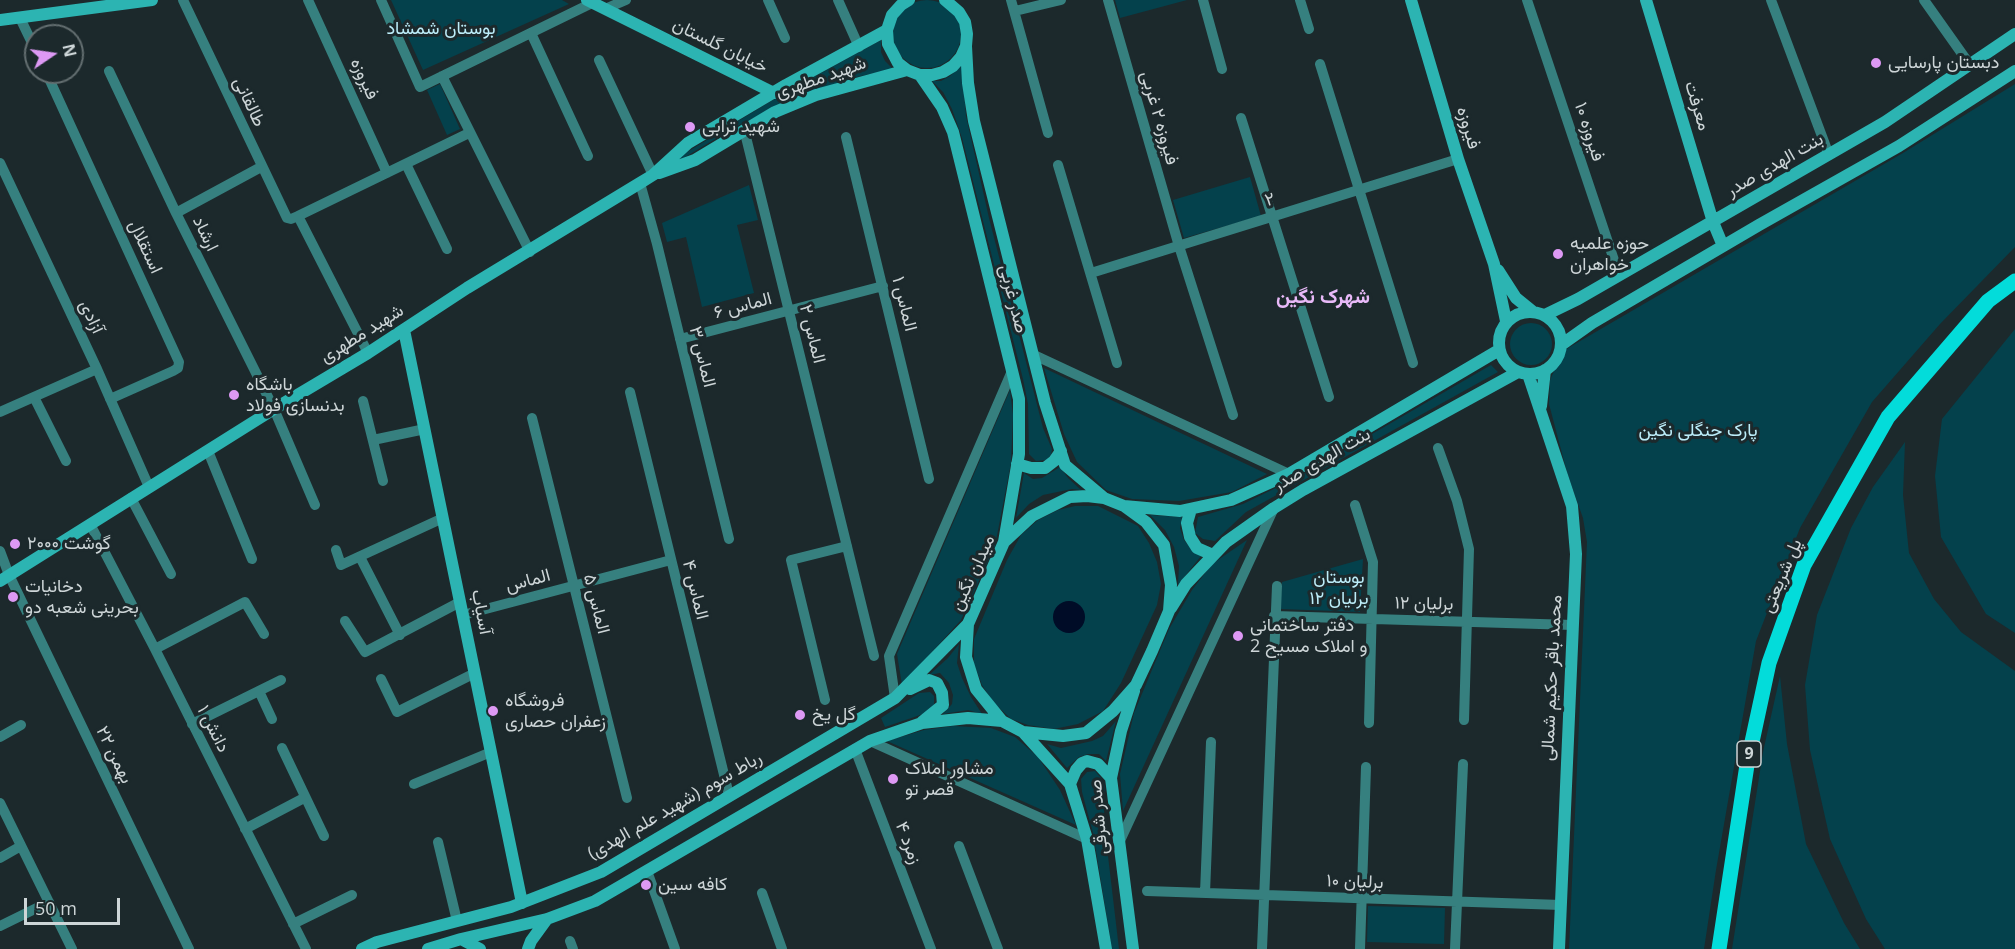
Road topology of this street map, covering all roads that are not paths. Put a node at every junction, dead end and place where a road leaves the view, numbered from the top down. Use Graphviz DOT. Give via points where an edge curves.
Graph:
graph roads {
  1 [pos="152,0"];
  2 [pos="183,0"];
  3 [pos="308,0"];
  4 [pos="381,0"];
  5 [pos="626,0"];
  6 [pos="768,0"];
  7 [pos="838,0"];
  8 [pos="893,0"];
  9 [pos="909,0"];
  10 [pos="1011,0"];
  11 [pos="1061,0"];
  12 [pos="1108,0"];
  13 [pos="1203,0"];
  14 [pos="1300,0"];
  15 [pos="1411,0"];
  16 [pos="1527,0"];
  17 [pos="1646,0"];
  18 [pos="1771,0"];
  19 [pos="1924,0"];
  20 [pos="589,1"];
  21 [pos="949,1"];
  22 [pos="605,9"];
  23 [pos="1015,11"];
  24 [pos="892,15"];
  25 [pos="20,18"];
  26 [pos="0,20"];
  27 [pos="24,26"];
  28 [pos="1309,29"];
  29 [pos="887,30"];
  30 [pos="531,33"];
  31 [pos="2015,34"];
  32 [pos="785,38"];
  33 [pos="966,46"];
  34 [pos="858,47"];
  35 [pos="599,60"];
  36 [pos="1320,64"];
  37 [pos="1970,65"];
  38 [pos="1222,69"];
  39 [pos="907,70"];
  40 [pos="109,71"];
  41 [pos="2015,71"];
  42 [pos="920,75"];
  43 [pos="442,76"];
  44 [pos="52,84"];
  45 [pos="774,93"];
  46 [pos="1241,118"];
  47 [pos="744,129"];
  48 [pos="469,133"];
  49 [pos="1048,133"];
  50 [pos="846,136"];
  51 [pos="1829,155"];
  52 [pos="588,156"];
  53 [pos="1458,159"];
  54 [pos="0,163"];
  55 [pos="406,164"];
  56 [pos="1058,165"];
  57 [pos="261,166"];
  58 [pos="387,173"];
  59 [pos="652,175"];
  60 [pos="640,183"];
  61 [pos="1359,190"];
  62 [pos="176,213"];
  63 [pos="293,217"];
  64 [pos="1272,217"];
  65 [pos="1713,222"];
  66 [pos="1179,246"];
  67 [pos="1723,246"];
  68 [pos="447,249"];
  69 [pos="530,252"];
  70 [pos="1494,264"];
  71 [pos="1091,273"];
  72 [pos="1619,275"];
  73 [pos="2015,281"];
  74 [pos="883,286"];
  75 [pos="789,310"];
  76 [pos="1532,311"];
  77 [pos="1545,315"];
  78 [pos="1506,321"];
  79 [pos="404,330"];
  80 [pos="680,339"];
  81 [pos="1561,345"];
  82 [pos="1499,350"];
  83 [pos="368,353"];
  84 [pos="1032,354"];
  85 [pos="1117,363"];
  86 [pos="1413,363"];
  87 [pos="97,369"];
  88 [pos="1545,370"];
  89 [pos="1012,372"];
  90 [pos="1523,373"];
  91 [pos="630,392"];
  92 [pos="34,397"];
  93 [pos="1329,397"];
  94 [pos="110,399"];
  95 [pos="363,402"];
  96 [pos="274,409"];
  97 [pos="0,412"];
  98 [pos="1541,414"];
  99 [pos="1233,415"];
  100 [pos="532,418"];
  101 [pos="425,429"];
  102 [pos="373,440"];
  103 [pos="1438,448"];
  104 [pos="208,451"];
  105 [pos="1060,451"];
  106 [pos="66,460"];
  107 [pos="1017,464"];
  108 [pos="1288,474"];
  109 [pos="929,479"];
  110 [pos="383,481"];
  111 [pos="149,487"];
  112 [pos="131,498"];
  113 [pos="1104,498"];
  114 [pos="1355,504"];
  115 [pos="315,505"];
  116 [pos="1124,506"];
  117 [pos="1275,508"];
  118 [pos="1191,509"];
  119 [pos="443,518"];
  120 [pos="90,524"];
  121 [pos="729,539"];
  122 [pos="1004,542"];
  123 [pos="847,546"];
  124 [pos="336,550"];
  125 [pos="0,551"];
  126 [pos="1213,555"];
  127 [pos="360,557"];
  128 [pos="252,559"];
  129 [pos="671,561"];
  130 [pos="171,574"];
  131 [pos="4,578"];
  132 [pos="574,586"];
  133 [pos="1277,586"];
  134 [pos="462,609"];
  135 [pos="1169,611"];
  136 [pos="1274,616"];
  137 [pos="1373,619"];
  138 [pos="345,621"];
  139 [pos="1468,621"];
  140 [pos="968,624"];
  141 [pos="1573,625"];
  142 [pos="264,634"];
  143 [pos="400,635"];
  144 [pos="155,649"];
  145 [pos="874,656"];
  146 [pos="475,673"];
  147 [pos="281,680"];
  148 [pos="381,680"];
  149 [pos="1136,685"];
  150 [pos="259,691"];
  151 [pos="895,698"];
  152 [pos="825,700"];
  153 [pos="272,718"];
  154 [pos="1464,720"];
  155 [pos="1002,721"];
  156 [pos="921,723"];
  157 [pos="1369,723"];
  158 [pos="192,724"];
  159 [pos="21,725"];
  160 [pos="1023,732"];
  161 [pos="0,736"];
  162 [pos="870,741"];
  163 [pos="1211,742"];
  164 [pos="282,748"];
  165 [pos="855,749"];
  166 [pos="491,752"];
  167 [pos="1463,764"];
  168 [pos="1366,767"];
  169 [pos="1111,778"];
  170 [pos="414,784"];
  171 [pos="1070,784"];
  172 [pos="729,795"];
  173 [pos="304,798"];
  174 [pos="627,798"];
  175 [pos="0,803"];
  176 [pos="245,829"];
  177 [pos="324,836"];
  178 [pos="1088,839"];
  179 [pos="438,842"];
  180 [pos="1119,843"];
  181 [pos="21,846"];
  182 [pos="958,846"];
  183 [pos="0,858"];
  184 [pos="647,871"];
  185 [pos="1147,891"];
  186 [pos="1205,893"];
  187 [pos="762,894"];
  188 [pos="352,895"];
  189 [pos="1264,895"];
  190 [pos="1361,898"];
  191 [pos="1457,901"];
  192 [pos="49,902"];
  193 [pos="522,903"];
  194 [pos="1561,905"];
  195 [pos="547,919"];
  196 [pos="457,921"];
  197 [pos="293,924"];
  198 [pos="0,926"];
  199 [pos="461,939"];
  200 [pos="72,949"];
  201 [pos="189,949"];
  202 [pos="306,949"];
  203 [pos="362,949"];
  204 [pos="428,949"];
  205 [pos="480,949"];
  206 [pos="528,949"];
  207 [pos="675,949"];
  208 [pos="782,949"];
  209 [pos="931,949"];
  210 [pos="998,949"];
  211 [pos="1106,949"];
  212 [pos="1133,949"];
  213 [pos="1262,949"];
  214 [pos="1360,949"];
  215 [pos="1455,949"];
  216 [pos="1559,949"];
  217 [pos="1719,949"];
  1 -- 25 [label="main road"];
  2 -- 57 [label="street, طالقانی"];
  3 -- 58 [label="street, فیروزه"];
  4 -- 43 [label="street" via="420,87"];
  5 -- 22 [label="street"];
  6 -- 32 [label="street"];
  7 -- 34 [label="street"];
  8 -- 24 [label="main road"];
  9 -- 24 [label="main road"];
  10 -- 23 [label="street"];
  11 -- 23 [label="street"];
  12 -- 66 [label="street, فیروزه ۲ غربی"];
  13 -- 38 [label="street"];
  14 -- 28 [label="street"];
  15 -- 53 [label="main road, فیروزه"];
  16 -- 72 [label="street, فیروزه ۱۰"];
  17 -- 65 [label="main road, معرفت"];
  18 -- 51 [label="street"];
  19 -- 37 [label="street"];
  20 -- 22 [label="main road, خیابان گلستان"];
  20 -- 30 [label="street"];
  21 -- 33 [label="main road, صدر غربی" via="965,22"];
  22 -- 45 [label="main road, خیابان گلستان"];
  23 -- 49 [label="street"];
  24 -- 29 [label="main road"];
  25 -- 26 [label="main road"];
  25 -- 27 [label="street"];
  29 -- 34 [label="main road, شهید مطهری"];
  29 -- 39 [label="main road" via="892,54"];
  30 -- 43 [label="street"];
  30 -- 52 [label="street"];
  31 -- 37 [label="main road, بنت الهدی صدر"];
  33 -- 42 [label="main road" via="953,66 932,75"];
  33 -- 84 [label="main road, صدر غربی" via="974,121"];
  34 -- 45 [label="main road, شهید مطهری"];
  35 -- 59 [label="street"];
  36 -- 61 [label="street"];
  37 -- 51 [label="main road, بنت الهدی صدر"];
  39 -- 42 [label="main road"];
  39 -- 47 [label="main road, شهید مطهری" via="816,95"];
  40 -- 62 [label="street, ارشاد"];
  41 -- 67 [label="main road" via="1899,146"];
  42 -- 89 [label="main road, صدر غربی" via="942,107 953,132"];
  43 -- 48 [label="street"];
  44 -- 94 [label="street, استقلال" via="180,362 173,371"];
  45 -- 59 [label="main road, شهید مطهری" via="688,143"];
  46 -- 64 [label="street"];
  47 -- 59 [label="main road, شهید مطهری" via="695,160"];
  47 -- 75 [label="street, الماس ۲"];
  48 -- 55 [label="street"];
  48 -- 69 [label="street"];
  50 -- 74 [label="street, الماس ۱"];
  51 -- 65 [label="main road, بنت الهدی صدر"];
  53 -- 61 [label="street, ۲"];
  53 -- 70 [label="main road, فیروزه"];
  54 -- 87 [label="street, آزادی"];
  55 -- 58 [label="street"];
  55 -- 68 [label="street"];
  56 -- 71 [label="street"];
  57 -- 62 [label="street"];
  57 -- 63 [label="street, طالقانی"];
  58 -- 63 [label="street"];
  59 -- 60 [label="main road, شهید مطهری"];
  60 -- 69 [label="main road, شهید مطهری"];
  60 -- 80 [label="street, الماس ۳"];
  61 -- 64 [label="street, ۲"];
  61 -- 86 [label="street"];
  62 -- 96 [label="street, ارشاد"];
  63 -- 83 [label="street, طالقانی"];
  64 -- 66 [label="street, ۲"];
  64 -- 93 [label="street"];
  65 -- 67 [label="main road, معرفت"];
  65 -- 72 [label="main road, بنت الهدی صدر"];
  66 -- 71 [label="street, ۲"];
  66 -- 99 [label="street, فیروزه ۲ غربی"];
  67 -- 81 [label="main road"];
  69 -- 79 [label="main road, شهید مطهری"];
  70 -- 76 [label="main road" via="1516,298"];
  70 -- 78 [label="main road"];
  71 -- 85 [label="street"];
  72 -- 77 [label="main road, بنت الهدی صدر"];
  73 -- 217 [label="main road, پل شریعتی / 9" via="1988,301 1888,417 1804,565 1766,675 1747,765"];
  74 -- 75 [label="street, الماس ۶"];
  74 -- 109 [label="street, الماس ۱"];
  75 -- 80 [label="street, الماس ۶"];
  75 -- 123 [label="street, الماس ۲"];
  76 -- 77 [label="main road"];
  76 -- 78 [label="main road" via="1513,315"];
  77 -- 81 [label="main road" via="1557,328"];
  78 -- 82 [label="main road" via="1500,330"];
  79 -- 83 [label="main road, شهید مطهری"];
  79 -- 101 [label="main road, آسیاب"];
  80 -- 121 [label="street, الماس ۳"];
  81 -- 88 [label="main road" via="1559,355"];
  82 -- 90 [label="main road" via="1509,367"];
  82 -- 108 [label="main road, بنت الهدی صدر"];
  83 -- 96 [label="main road, شهید مطهری"];
  84 -- 105 [label="main road, صدر غربی"];
  84 -- 108 [label="street"];
  87 -- 92 [label="street"];
  87 -- 94 [label="street, آزادی"];
  88 -- 90 [label="main road"];
  88 -- 98 [label="main road"];
  89 -- 107 [label="main road, صدر غربی" via="1019,399"];
  89 -- 151 [label="street" via="889,656"];
  90 -- 98 [label="main road, محمد باقر حکیم شمالی"];
  90 -- 117 [label="main road, بنت الهدی صدر"];
  91 -- 129 [label="street, الماس ۴"];
  92 -- 97 [label="street"];
  92 -- 106 [label="street"];
  94 -- 111 [label="street, آزادی"];
  95 -- 102 [label="street"];
  96 -- 104 [label="main road, شهید مطهری"];
  96 -- 115 [label="street, ارشاد"];
  98 -- 141 [label="main road, محمد باقر حکیم شمالی" via="1572,506 1576,555"];
  100 -- 132 [label="street, الماس ۵"];
  101 -- 102 [label="street"];
  101 -- 119 [label="main road, آسیاب"];
  102 -- 110 [label="street"];
  103 -- 139 [label="street" via="1469,549"];
  104 -- 111 [label="main road, شهید مطهری"];
  104 -- 128 [label="street"];
  105 -- 107 [label="main road" via="1045,468"];
  105 -- 113 [label="main road, صدر غربی" via="1065,465"];
  107 -- 122 [label="main road, صدر غربی"];
  108 -- 118 [label="main road, بنت الهدی صدر" via="1231,500"];
  111 -- 112 [label="main road, شهید مطهری"];
  112 -- 120 [label="main road, شهید مطهری"];
  112 -- 130 [label="street"];
  113 -- 116 [label="main road, میدان نگین"];
  113 -- 122 [label="main road, میدان نگین" via="1061,500 1032,516"];
  114 -- 137 [label="street" via="1373,562"];
  116 -- 118 [label="main road, بنت الهدی صدر"];
  116 -- 135 [label="main road, میدان نگین" via="1146,522 1164,545 1171,585"];
  117 -- 126 [label="main road, بنت الهدی صدر"];
  117 -- 180 [label="street"];
  118 -- 126 [label="main road" via="1187,523 1191,537 1197,548"];
  119 -- 127 [label="street"];
  119 -- 134 [label="main road, آسیاب"];
  120 -- 131 [label="main road, شهید مطهری"];
  120 -- 144 [label="street, دانش ۱"];
  122 -- 140 [label="main road, میدان نگین"];
  123 -- 145 [label="street, الماس ۲"];
  123 -- 152 [label="street" via="791,560"];
  124 -- 127 [label="street" via="341,565"];
  125 -- 131 [label="street, ۲۲ بهمن"];
  126 -- 135 [label="main road, بنت الهدی صدر" via="1186,584"];
  127 -- 143 [label="street"];
  129 -- 132 [label="street, الماس"];
  129 -- 172 [label="street, الماس ۴"];
  131 -- 201 [label="street, ۲۲ بهمن"];
  132 -- 134 [label="street, الماس"];
  132 -- 174 [label="street, الماس ۵"];
  133 -- 136 [label="street"];
  134 -- 143 [label="street, الماس"];
  134 -- 146 [label="main road, آسیاب"];
  135 -- 149 [label="main road, میدان نگین"];
  136 -- 137 [label="street, برلیان ۱۲"];
  136 -- 189 [label="street"];
  137 -- 139 [label="street, برلیان ۱۲"];
  137 -- 157 [label="street"];
  138 -- 143 [label="street, الماس" via="365,652"];
  139 -- 141 [label="street, برلیان ۱۲"];
  139 -- 154 [label="street"];
  140 -- 151 [label="main road, رباط سوم (شهید علم الهدی)"];
  140 -- 155 [label="main road, میدان نگین" via="966,657 971,678"];
  141 -- 194 [label="main road, محمد باقر حکیم شمالی"];
  142 -- 144 [label="street" via="245,602"];
  144 -- 158 [label="street, دانش ۱"];
  146 -- 148 [label="street" via="397,712"];
  146 -- 166 [label="main road, آسیاب"];
  147 -- 150 [label="street"];
  149 -- 160 [label="main road, میدان نگین" via="1086,733 1064,736"];
  149 -- 169 [label="main road, صدر شرقی"];
  150 -- 153 [label="street"];
  150 -- 158 [label="street"];
  151 -- 156 [label="main road" via="922,682 937,683 943,705"];
  151 -- 172 [label="main road, رباط سوم (شهید علم الهدی)"];
  155 -- 156 [label="main road" via="968,718"];
  155 -- 160 [label="main road, میدان نگین"];
  156 -- 162 [label="main road"];
  158 -- 176 [label="street, دانش ۱"];
  159 -- 161 [label="street"];
  160 -- 171 [label="main road, صدر شرقی"];
  162 -- 165 [label="main road"];
  162 -- 178 [label="street"];
  163 -- 186 [label="street"];
  164 -- 173 [label="street"];
  165 -- 184 [label="main road"];
  165 -- 209 [label="street, زمرد ۴"];
  166 -- 170 [label="street"];
  166 -- 193 [label="main road, آسیاب"];
  167 -- 191 [label="street"];
  168 -- 190 [label="street"];
  169 -- 171 [label="main road" via="1098,764 1088,761 1076,770"];
  169 -- 180 [label="main road, صدر شرقی"];
  171 -- 178 [label="main road, صدر شرقی"];
  172 -- 193 [label="main road, رباط سوم (شهید علم الهدی)" via="600,872"];
  173 -- 176 [label="street"];
  173 -- 177 [label="street"];
  175 -- 181 [label="street"];
  176 -- 197 [label="street, دانش ۱"];
  178 -- 211 [label="main road, صدر شرقی"];
  179 -- 196 [label="street"];
  180 -- 212 [label="main road, صدر شرقی"];
  181 -- 183 [label="street"];
  181 -- 192 [label="street"];
  182 -- 210 [label="street"];
  184 -- 195 [label="main road" via="595,902"];
  184 -- 207 [label="street"];
  185 -- 186 [label="street, برلیان ۱۰"];
  186 -- 189 [label="street, برلیان ۱۰"];
  187 -- 208 [label="street"];
  188 -- 197 [label="street"];
  189 -- 190 [label="street, برلیان ۱۰"];
  189 -- 213 [label="street"];
  190 -- 191 [label="street, برلیان ۱۰"];
  190 -- 214 [label="street"];
  191 -- 194 [label="street, برلیان ۱۰"];
  191 -- 215 [label="street"];
  192 -- 198 [label="street"];
  192 -- 200 [label="street"];
  193 -- 196 [label="main road, رباط سوم (شهید علم الهدی)"];
  194 -- 216 [label="main road, محمد باقر حکیم شمالی"];
  195 -- 199 [label="main road"];
  195 -- 206 [label="main road"];
  196 -- 203 [label="main road, رباط سوم (شهید علم الهدی)"];
  197 -- 202 [label="street, دانش ۱"];
  199 -- 204 [label="main road"];
  199 -- 205 [label="main road"];
}
